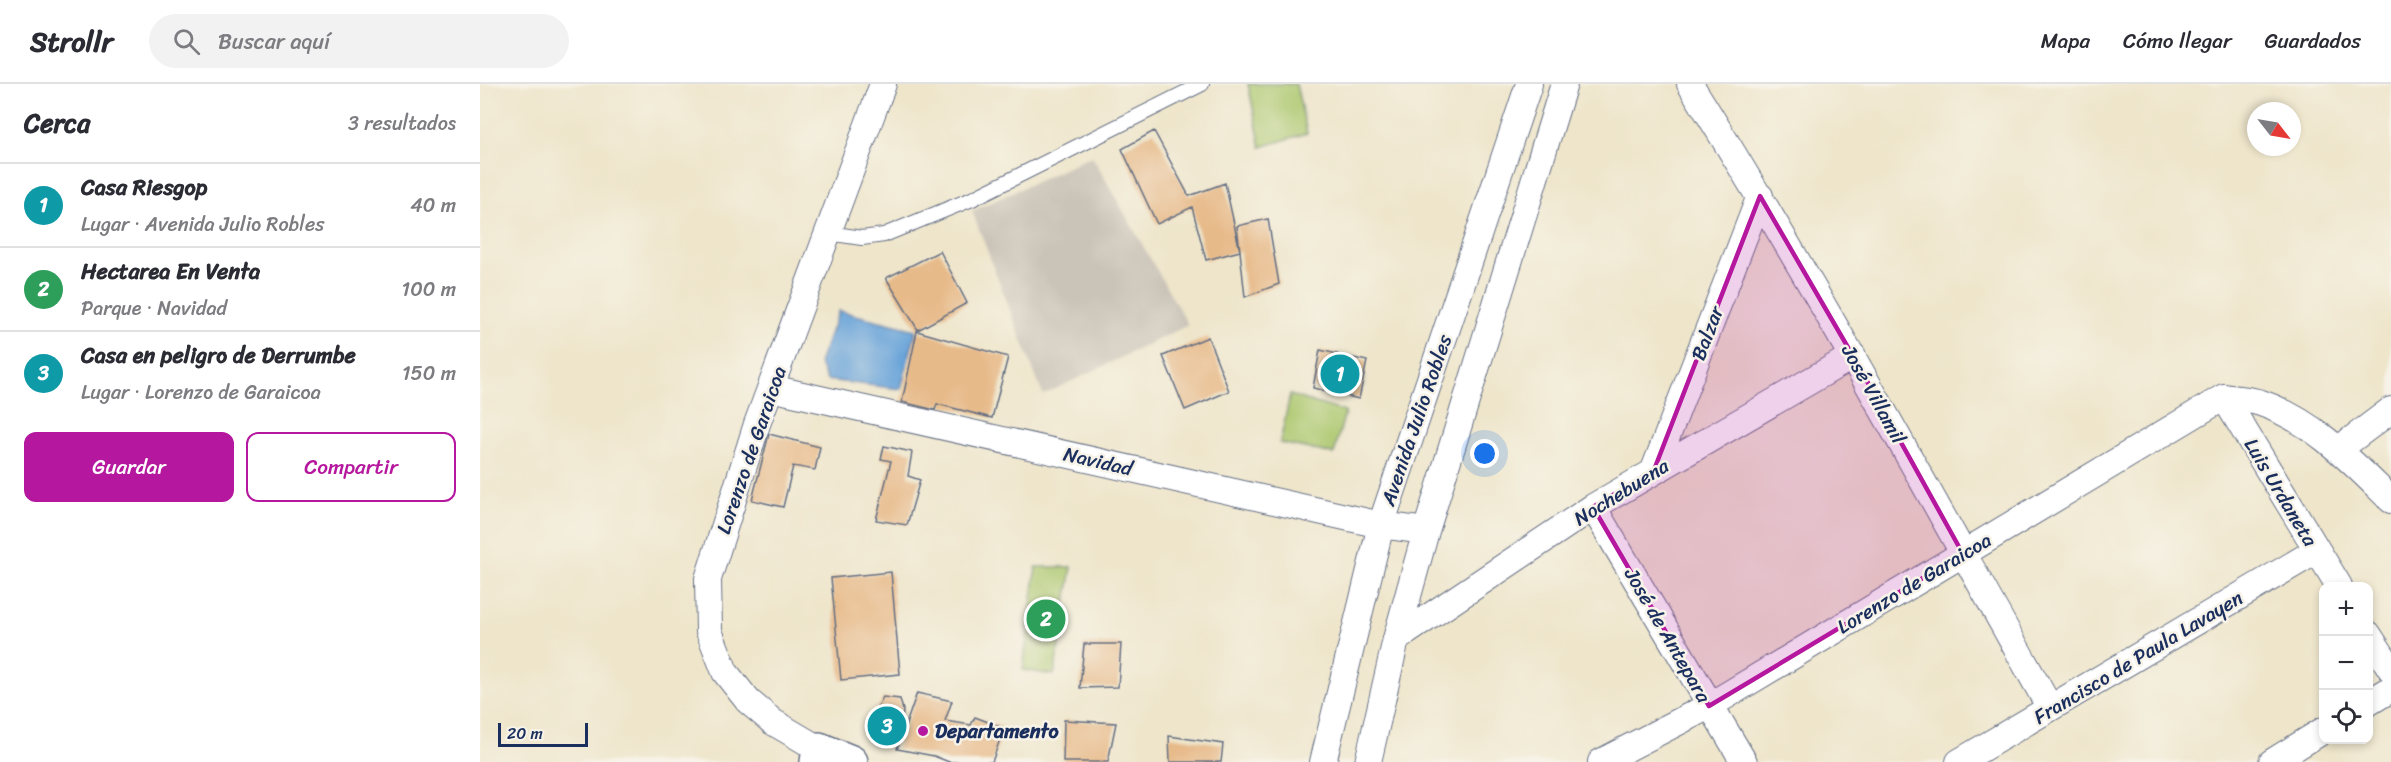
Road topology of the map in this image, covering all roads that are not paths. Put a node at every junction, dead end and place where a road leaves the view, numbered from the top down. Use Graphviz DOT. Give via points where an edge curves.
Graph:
graph roads {
  1 [pos="883,84"];
  2 [pos="1202,84"];
  3 [pos="1529,84"];
  4 [pos="1564,84"];
  5 [pos="1690,84"];
  6 [pos="1760,196"];
  7 [pos="828,233"];
  8 [pos="1853,356"];
  9 [pos="771,388"];
  10 [pos="2224,398"];
  11 [pos="2391,410"];
  12 [pos="2339,449"];
  13 [pos="1654,470"];
  14 [pos="2391,500"];
  15 [pos="1593,507"];
  16 [pos="1381,525"];
  17 [pos="1426,531"];
  18 [pos="2316,551"];
  19 [pos="1963,554"];
  20 [pos="2335,582"];
  21 [pos="2370,636"];
  22 [pos="1396,639"];
  23 [pos="2391,669"];
  24 [pos="2391,689"];
  25 [pos="2373,700"];
  26 [pos="1709,706"];
  27 [pos="2050,708"];
  28 [pos="2319,733"];
  29 [pos="818,755"];
  30 [pos="851,762"];
  31 [pos="1323,762"];
  32 [pos="1368,762"];
  33 [pos="1601,762"];
  34 [pos="1744,762"];
  35 [pos="1959,762"];
  36 [pos="2272,762"];
  1 -- 7 [label="street, Lorenzo de Garaicoa"];
  2 -- 7 [label="lane" via="972,199 884,235 862,238"];
  3 -- 16 [label="street, Avenida Julio Robles"];
  4 -- 17 [label="street, Avenida Julio Robles"];
  5 -- 6 [label="street, José Villamil"];
  6 -- 8 [label="street, José Villamil"];
  6 -- 13 [label="street, Balzar"];
  7 -- 9 [label="street, Lorenzo de Garaicoa"];
  8 -- 13 [label="street, Nochebuena"];
  8 -- 19 [label="street, José Villamil"];
  9 -- 16 [label="street, Navidad"];
  9 -- 29 [label="street, Lorenzo de Garaicoa" via="708,579 709,631 725,672 748,701"];
  10 -- 12 [label="street" via="2259,402 2292,416"];
  10 -- 18 [label="street, Luis Urdaneta"];
  10 -- 19 [label="street, Lorenzo de Garaicoa"];
  11 -- 12 [label="street"];
  12 -- 14 [label="street"];
  13 -- 15 [label="street, Nochebuena"];
  15 -- 22 [label="street, Nochebuena"];
  15 -- 26 [label="street, José de Antepara"];
  16 -- 17 [label="street, Navidad"];
  16 -- 31 [label="street, Avenida Julio Robles"];
  17 -- 22 [label="street, Avenida Julio Robles"];
  18 -- 20 [label="street, Luis Urdaneta"];
  18 -- 27 [label="street, Francisco de Paula Lavayen"];
  19 -- 26 [label="street, Lorenzo de Garaicoa"];
  19 -- 27 [label="street, José Villamil"];
  21 -- 23 [label="street"];
  22 -- 32 [label="street, Avenida Julio Robles"];
  24 -- 25 [label="street"];
  26 -- 33 [label="street, Lorenzo de Garaicoa"];
  26 -- 34 [label="street, José de Antepara"];
  27 -- 35 [label="street, Francisco de Paula Lavayen"];
  28 -- 36 [label="street"];
  29 -- 30 [label="main road, Lorenzo de Garaicoa"];
}
